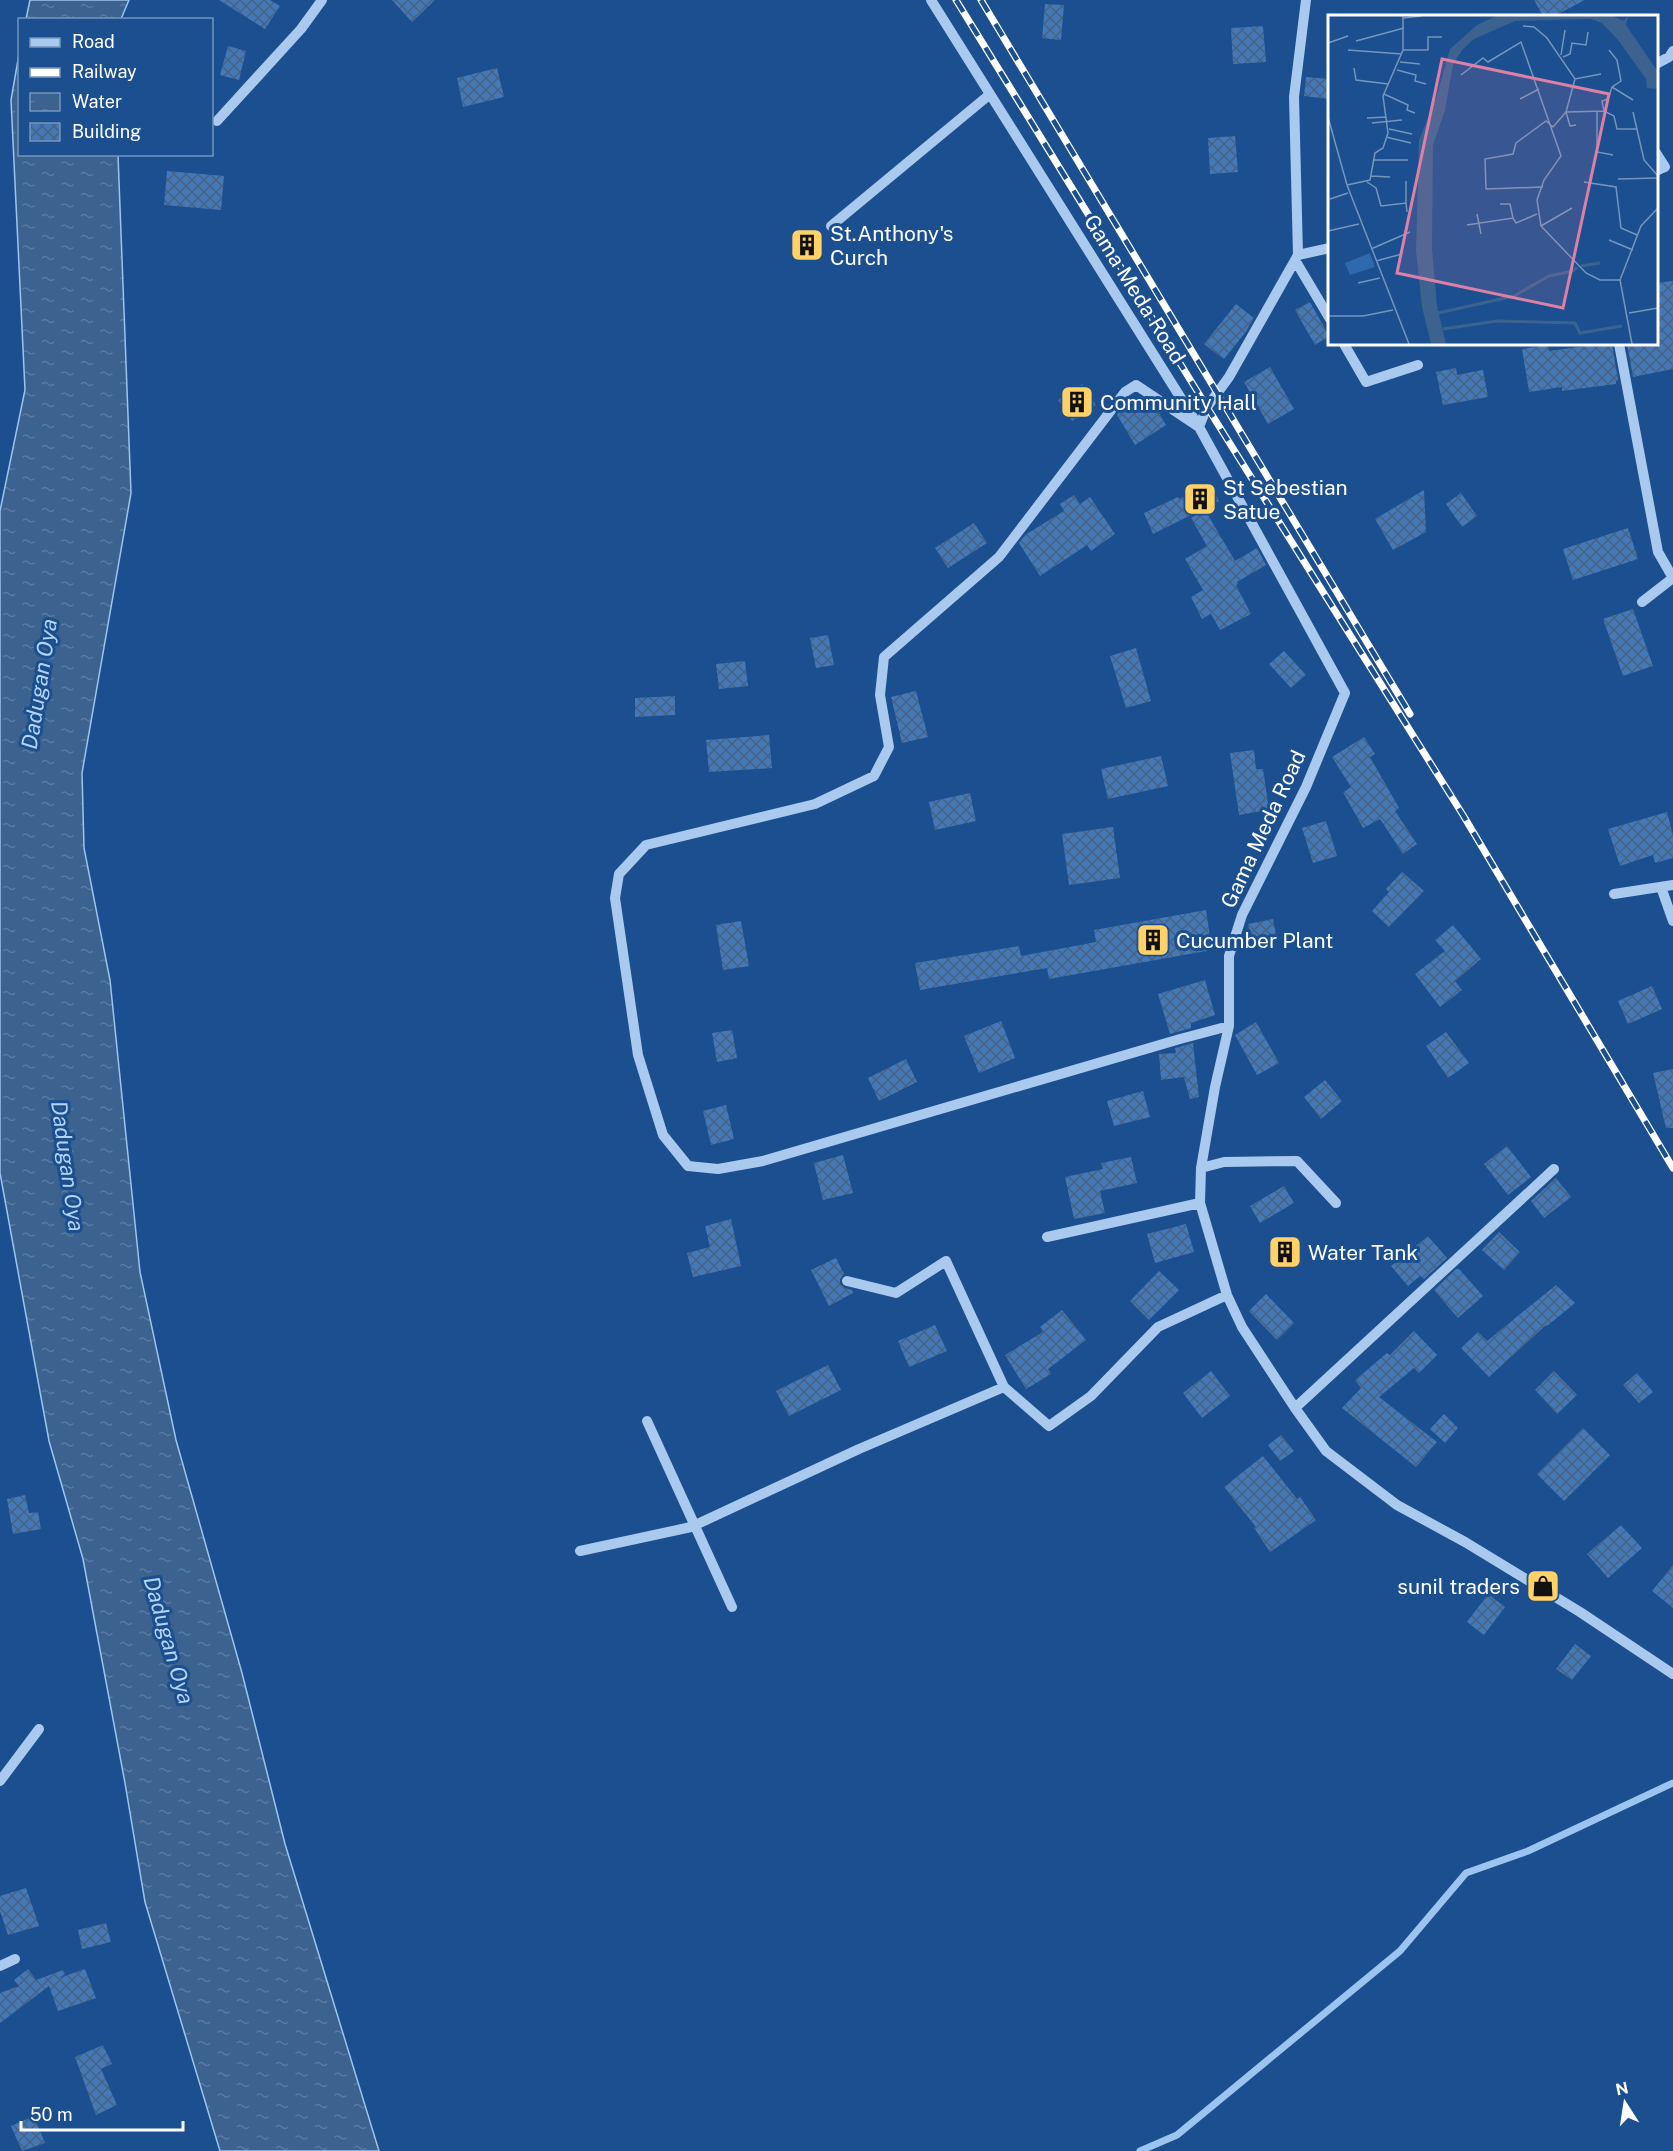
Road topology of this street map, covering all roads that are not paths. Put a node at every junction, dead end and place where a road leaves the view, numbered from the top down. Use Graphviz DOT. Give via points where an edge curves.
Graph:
graph roads {
  1 [pos="322,0"];
  2 [pos="931,0"];
  3 [pos="1306,0"];
  4 [pos="1673,51"];
  5 [pos="1658,63"];
  6 [pos="989,95"];
  7 [pos="217,121"];
  8 [pos="831,226"];
  9 [pos="1328,248"];
  10 [pos="1297,258"];
  11 [pos="1328,317"];
  12 [pos="1345,345"];
  13 [pos="1619,345"];
  14 [pos="1418,365"];
  15 [pos="1198,428"];
  16 [pos="1673,578"];
  17 [pos="1642,602"];
  18 [pos="1673,885"];
  19 [pos="1661,887"];
  20 [pos="1614,894"];
  21 [pos="1673,921"];
  22 [pos="1229,1026"];
  23 [pos="1201,1168"];
  24 [pos="1554,1169"];
  25 [pos="1200,1203"];
  26 [pos="1336,1203"];
  27 [pos="1047,1237"];
  28 [pos="847,1281"];
  29 [pos="1227,1295"];
  30 [pos="1004,1387"];
  31 [pos="1295,1408"];
  32 [pos="647,1421"];
  33 [pos="695,1526"];
  34 [pos="580,1551"];
  35 [pos="732,1608"];
  36 [pos="1673,1674"];
  37 [pos="39,1729"];
  38 [pos="0,1781"];
  39 [pos="15,1959"];
  40 [pos="0,1966"];
  1 -- 7 [label="street" via="302,29"];
  2 -- 6 [label="street, Gama Meda Road"];
  3 -- 10 [label="street" via="1294,97"];
  4 -- 5 [label="street"];
  6 -- 8 [label="street"];
  6 -- 15 [label="street, Gama Meda Road"];
  9 -- 10 [label="street"];
  10 -- 11 [label="street"];
  10 -- 15 [label="street"];
  12 -- 14 [label="street" via="1366,382"];
  13 -- 16 [label="street" via="1658,552"];
  15 -- 22 [label="street, Gama Meda Road" via="1345,693 1306,787 1242,915 1229,956"];
  15 -- 22 [label="street" via="1136,385 1125,392 999,557 884,657 880,695 889,747 874,776 815,804 646,845 618,874 615,898 638,1055 663,1135 687,1166 718,1169 763,1161"];
  16 -- 17 [label="street"];
  18 -- 19 [label="street"];
  19 -- 20 [label="street"];
  19 -- 21 [label="street"];
  22 -- 23 [label="street, Gama Meda Road"];
  23 -- 25 [label="street, Gama Meda Road"];
  23 -- 26 [label="street" via="1224,1162 1297,1161"];
  24 -- 31 [label="street"];
  25 -- 27 [label="street"];
  25 -- 29 [label="street, Gama Meda Road"];
  28 -- 30 [label="street" via="896,1293 946,1261"];
  29 -- 30 [label="street" via="1158,1327 1091,1396 1049,1426"];
  29 -- 31 [label="street, Gama Meda Road" via="1242,1327"];
  30 -- 33 [label="street"];
  31 -- 36 [label="street, Gama Meda Road" via="1326,1451 1397,1505 1580,1612"];
  32 -- 33 [label="street"];
  33 -- 34 [label="street"];
  33 -- 35 [label="street"];
  37 -- 38 [label="street"];
  39 -- 40 [label="street"];
}
